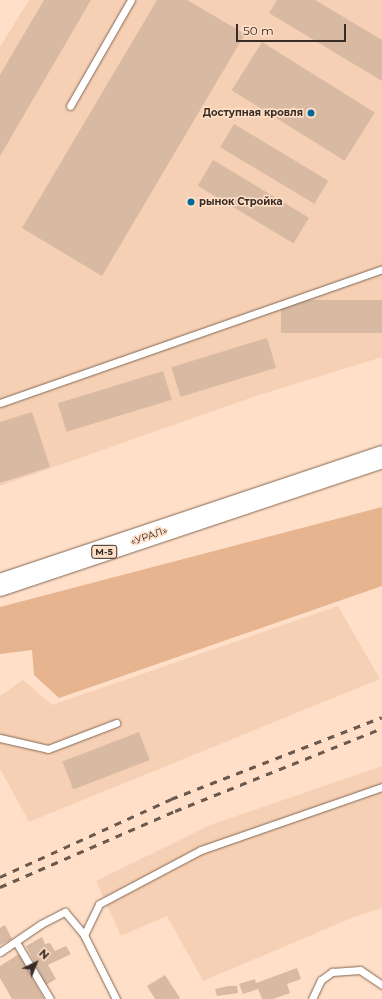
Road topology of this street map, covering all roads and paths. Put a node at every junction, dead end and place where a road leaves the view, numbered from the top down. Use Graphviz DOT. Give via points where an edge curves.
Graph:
graph roads {
  1 [pos="131,0"];
  2 [pos="70,106"];
  3 [pos="382,269"];
  4 [pos="0,403"];
  5 [pos="382,457"];
  6 [pos="382,473"];
  7 [pos="207,516"];
  8 [pos="0,585"];
  9 [pos="116,723"];
  10 [pos="0,738"];
  11 [pos="382,787"];
  12 [pos="84,935"];
  13 [pos="16,942"];
  14 [pos="0,952"];
  15 [pos="382,985"];
  16 [pos="50,999"];
  17 [pos="116,999"];
  18 [pos="312,999"];
  1 -- 2 [label="lane"];
  3 -- 4 [label="lane"];
  5 -- 7 [label="highway, «УРАЛ» / М-5"];
  6 -- 7 [label="highway, «УРАЛ» / М-5"];
  7 -- 8 [label="highway, «УРАЛ» / М-5"];
  9 -- 10 [label="lane" via="48,749"];
  11 -- 12 [label="lane" via="201,850 99,904"];
  12 -- 13 [label="lane" via="65,912 41,924"];
  12 -- 17 [label="lane"];
  13 -- 14 [label="lane"];
  13 -- 16 [label="lane"];
  15 -- 18 [label="lane" via="360,970 332,972 321,980"];
}
